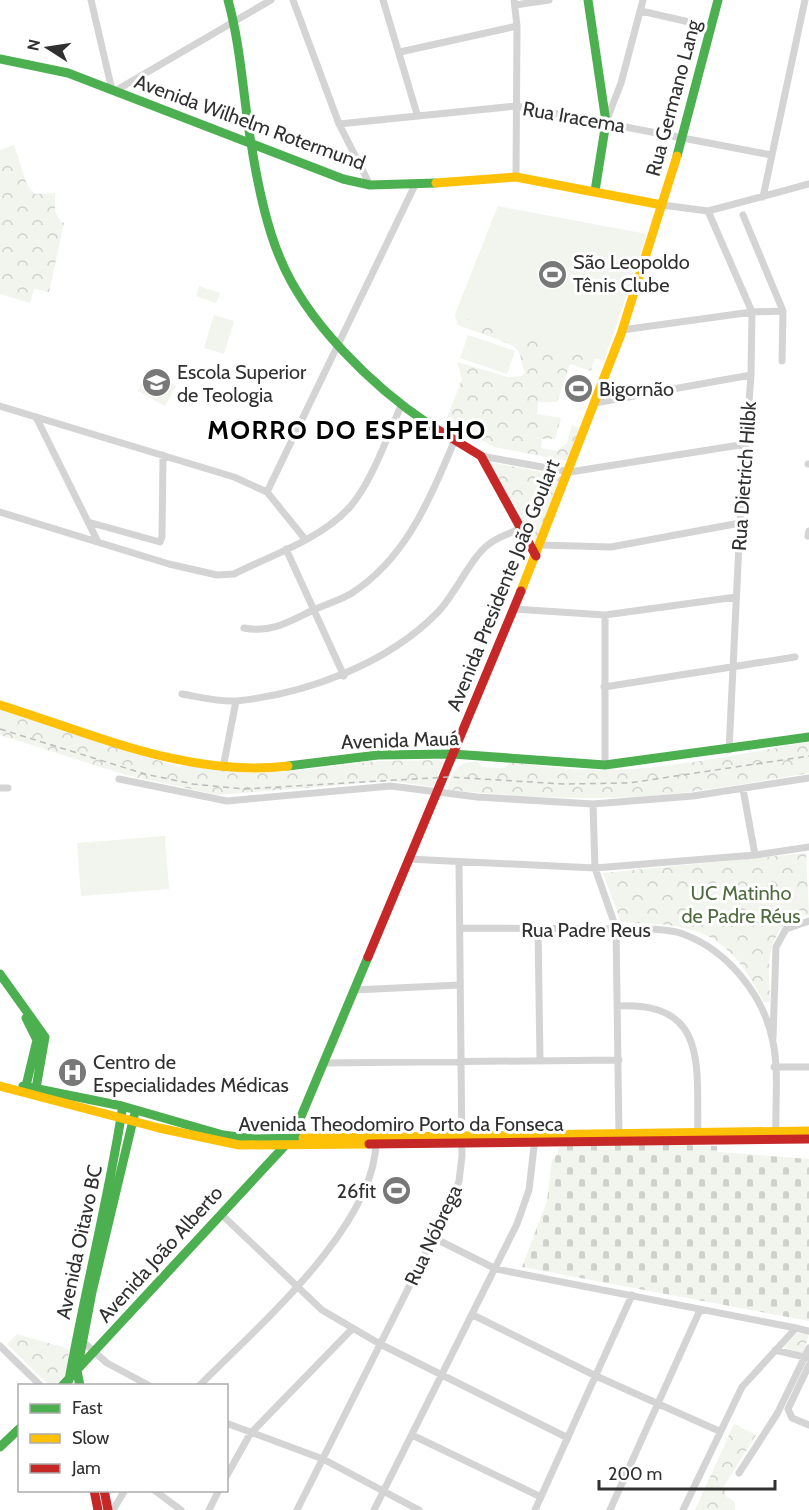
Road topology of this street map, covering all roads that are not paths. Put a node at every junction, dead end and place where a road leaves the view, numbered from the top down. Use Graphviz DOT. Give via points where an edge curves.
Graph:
graph roads {
  1 [pos="91,0"];
  2 [pos="228,0"];
  3 [pos="271,0"];
  4 [pos="293,0"];
  5 [pos="383,0"];
  6 [pos="549,0"];
  7 [pos="588,0"];
  8 [pos="643,0"];
  9 [pos="718,0"];
  10 [pos="805,0"];
  11 [pos="515,2"];
  12 [pos="641,11"];
  13 [pos="234,21"];
  14 [pos="517,26"];
  15 [pos="711,27"];
  16 [pos="400,52"];
  17 [pos="1,58"];
  18 [pos="114,90"];
  19 [pos="516,106"];
  20 [pos="417,114"];
  21 [pos="606,122"];
  22 [pos="339,124"];
  23 [pos="682,137"];
  24 [pos="251,145"];
  25 [pos="771,155"];
  26 [pos="516,177"];
  27 [pos="809,184"];
  28 [pos="370,185"];
  29 [pos="415,185"];
  30 [pos="595,191"];
  31 [pos="763,197"];
  32 [pos="662,205"];
  33 [pos="708,211"];
  34 [pos="743,215"];
  35 [pos="783,311"];
  36 [pos="752,312"];
  37 [pos="622,330"];
  38 [pos="338,344"];
  39 [pos="782,361"];
  40 [pos="751,375"];
  41 [pos="595,402"];
  42 [pos="0,406"];
  43 [pos="401,406"];
  44 [pos="36,417"];
  45 [pos="454,442"];
  46 [pos="746,444"];
  47 [pos="163,455"];
  48 [pos="481,456"];
  49 [pos="570,472"];
  50 [pos="267,492"];
  51 [pos="0,512"];
  52 [pos="88,522"];
  53 [pos="740,523"];
  54 [pos="522,528"];
  55 [pos="305,539"];
  56 [pos="98,542"];
  57 [pos="540,545"];
  58 [pos="286,549"];
  59 [pos="536,556"];
  60 [pos="736,597"];
  61 [pos="514,609"];
  62 [pos="314,610"];
  63 [pos="604,615"];
  64 [pos="244,628"];
  65 [pos="795,657"];
  66 [pos="733,667"];
  67 [pos="344,675"];
  68 [pos="604,687"];
  69 [pos="182,694"];
  70 [pos="236,701"];
  71 [pos="0,705"];
  72 [pos="809,737"];
  73 [pos="729,750"];
  74 [pos="453,754"];
  75 [pos="605,765"];
  76 [pos="223,768"];
  77 [pos="809,778"];
  78 [pos="119,779"];
  79 [pos="742,789"];
  80 [pos="435,793"];
  81 [pos="592,804"];
  82 [pos="809,847"];
  83 [pos="755,855"];
  84 [pos="408,859"];
  85 [pos="459,863"];
  86 [pos="595,868"];
  87 [pos="809,921"];
  88 [pos="460,928"];
  89 [pos="616,928"];
  90 [pos="538,929"];
  91 [pos="0,974"];
  92 [pos="460,985"];
  93 [pos="4,986"];
  94 [pos="354,990"];
  95 [pos="618,1006"];
  96 [pos="773,1042"];
  97 [pos="540,1060"];
  98 [pos="619,1060"];
  99 [pos="461,1061"];
  100 [pos="324,1063"];
  101 [pos="774,1067"];
  102 [pos="809,1067"];
  103 [pos="0,1080"];
  104 [pos="0,1086"];
  105 [pos="26,1089"];
  106 [pos="36,1092"];
  107 [pos="80,1102"];
  108 [pos="122,1106"];
  109 [pos="136,1109"];
  110 [pos="122,1117"];
  111 [pos="133,1120"];
  112 [pos="183,1129"];
  113 [pos="806,1135"];
  114 [pos="698,1136"];
  115 [pos="776,1136"];
  116 [pos="619,1137"];
  117 [pos="292,1138"];
  118 [pos="535,1138"];
  119 [pos="376,1140"];
  120 [pos="462,1140"];
  121 [pos="315,1141"];
  122 [pos="254,1142"];
  123 [pos="284,1146"];
  124 [pos="221,1214"];
  125 [pos="434,1238"];
  126 [pos="496,1269"];
  127 [pos="297,1287"];
  128 [pos="632,1295"];
  129 [pos="700,1310"];
  130 [pos="472,1315"];
  131 [pos="83,1318"];
  132 [pos="796,1328"];
  133 [pos="352,1329"];
  134 [pos="809,1331"];
  135 [pos="82,1341"];
  136 [pos="380,1344"];
  137 [pos="0,1346"];
  138 [pos="809,1348"];
  139 [pos="775,1350"];
  140 [pos="94,1353"];
  141 [pos="808,1360"];
  142 [pos="77,1371"];
  143 [pos="443,1376"];
  144 [pos="596,1376"];
  145 [pos="67,1383"];
  146 [pos="39,1384"];
  147 [pos="80,1384"];
  148 [pos="146,1384"];
  149 [pos="201,1384"];
  150 [pos="658,1404"];
  151 [pos="228,1424"];
  152 [pos="809,1425"];
  153 [pos="18,1430"];
  154 [pos="719,1431"];
  155 [pos="250,1434"];
  156 [pos="412,1435"];
  157 [pos="568,1438"];
  158 [pos="0,1448"];
  159 [pos="323,1459"];
  160 [pos="228,1473"];
  161 [pos="739,1473"];
  162 [pos="384,1491"];
  163 [pos="94,1492"];
  164 [pos="104,1492"];
  165 [pos="124,1492"];
  166 [pos="155,1492"];
  167 [pos="218,1492"];
  168 [pos="541,1497"];
  169 [pos="99,1510"];
  170 [pos="108,1510"];
  171 [pos="113,1510"];
  172 [pos="181,1510"];
  173 [pos="209,1510"];
  174 [pos="297,1510"];
  175 [pos="374,1510"];
  176 [pos="420,1510"];
  177 [pos="535,1510"];
  178 [pos="609,1510"];
  179 [pos="683,1510"];
  1 -- 18 [label="street"];
  2 -- 13 [label="street"];
  3 -- 13 [label="street"];
  4 -- 22 [label="street"];
  5 -- 16 [label="street"];
  6 -- 11 [label="street"];
  7 -- 21 [label="street"];
  8 -- 12 [label="street"];
  9 -- 15 [label="street, Rua Germano Lang"];
  10 -- 25 [label="street"];
  11 -- 14 [label="street"];
  12 -- 15 [label="street"];
  12 -- 21 [label="street"];
  13 -- 18 [label="street"];
  13 -- 24 [label="street"];
  14 -- 16 [label="street"];
  14 -- 19 [label="street"];
  15 -- 23 [label="street, Rua Germano Lang"];
  16 -- 20 [label="street"];
  17 -- 18 [label="street, Avenida Wilhelm Rotermund" via="68,73"];
  18 -- 24 [label="street, Avenida Wilhelm Rotermund"];
  19 -- 20 [label="street, Rua Iracema"];
  19 -- 21 [label="street, Rua Iracema"];
  19 -- 26 [label="street"];
  20 -- 22 [label="street, Rua Iracema"];
  21 -- 23 [label="street, Rua Iracema"];
  21 -- 30 [label="street"];
  22 -- 28 [label="street"];
  23 -- 25 [label="street, Rua Iracema"];
  23 -- 32 [label="street, Rua Germano Lang"];
  24 -- 28 [label="street, Avenida Wilhelm Rotermund"];
  24 -- 38 [label="street" via="280,259 306,305"];
  25 -- 31 [label="street"];
  26 -- 29 [label="street, Avenida Wilhelm Rotermund"];
  26 -- 30 [label="street, Avenida Wilhelm Rotermund"];
  27 -- 31 [label="street, Avenida Wilhelm Rotermund"];
  28 -- 29 [label="street, Avenida Wilhelm Rotermund"];
  29 -- 38 [label="street"];
  30 -- 32 [label="street, Avenida Wilhelm Rotermund"];
  31 -- 33 [label="street, Avenida Wilhelm Rotermund"];
  32 -- 33 [label="street, Avenida Wilhelm Rotermund"];
  32 -- 37 [label="street, Avenida Presidente João Goulart"];
  33 -- 36 [label="street, Rua Dietrich Hilbk"];
  34 -- 35 [label="street"];
  35 -- 36 [label="street"];
  35 -- 39 [label="street"];
  36 -- 37 [label="street"];
  36 -- 40 [label="street, Rua Dietrich Hilbk"];
  37 -- 41 [label="street, Avenida Presidente João Goulart"];
  38 -- 43 [label="street"];
  38 -- 50 [label="street"];
  40 -- 41 [label="street"];
  40 -- 46 [label="street, Rua Dietrich Hilbk"];
  41 -- 49 [label="street, Avenida Presidente João Goulart"];
  42 -- 44 [label="street"];
  43 -- 45 [label="street"];
  43 -- 55 [label="street" via="350,506 330,525"];
  44 -- 47 [label="street"];
  44 -- 52 [label="street"];
  45 -- 48 [label="street"];
  45 -- 62 [label="street" via="422,517 388,562 351,593"];
  46 -- 49 [label="street"];
  46 -- 53 [label="street, Rua Dietrich Hilbk"];
  47 -- 50 [label="street" via="234,477"];
  47 -- 52 [label="street" via="160,542"];
  48 -- 49 [label="street"];
  48 -- 54 [label="street"];
  49 -- 57 [label="street, Avenida Presidente João Goulart"];
  50 -- 55 [label="street"];
  51 -- 56 [label="street"];
  52 -- 56 [label="street"];
  53 -- 57 [label="street" via="611,547"];
  53 -- 60 [label="street, Rua Dietrich Hilbk"];
  54 -- 59 [label="street"];
  54 -- 67 [label="street" via="482,550 453,595 416,632"];
  55 -- 58 [label="street"];
  56 -- 58 [label="street" via="217,575 234,574"];
  57 -- 59 [label="street, Avenida Presidente João Goulart"];
  58 -- 62 [label="street"];
  59 -- 61 [label="street, Avenida Presidente João Goulart"];
  60 -- 63 [label="street"];
  60 -- 66 [label="street, Rua Dietrich Hilbk"];
  61 -- 63 [label="street"];
  61 -- 74 [label="street, Avenida Presidente João Goulart"];
  62 -- 64 [label="street" via="268,630"];
  62 -- 67 [label="street"];
  63 -- 68 [label="street"];
  65 -- 66 [label="street"];
  66 -- 68 [label="street"];
  66 -- 73 [label="street, Rua Dietrich Hilbk"];
  67 -- 70 [label="street"];
  68 -- 75 [label="street"];
  69 -- 70 [label="street"];
  70 -- 76 [label="street"];
  71 -- 76 [label="street, Avenida Mauá" via="171,759"];
  72 -- 73 [label="street, Avenida Mauá"];
  73 -- 75 [label="street, Avenida Mauá"];
  74 -- 75 [label="street, Avenida Mauá"];
  74 -- 76 [label="street, Avenida Mauá" via="378,755 261,769"];
  74 -- 80 [label="street, Avenida Presidente João Goulart"];
  77 -- 79 [label="street"];
  78 -- 80 [label="street" via="227,801 391,786"];
  79 -- 81 [label="street"];
  79 -- 83 [label="street"];
  80 -- 81 [label="street"];
  80 -- 84 [label="street, Avenida Presidente João Goulart"];
  81 -- 86 [label="street"];
  82 -- 83 [label="street"];
  83 -- 86 [label="street"];
  84 -- 85 [label="street"];
  84 -- 94 [label="street, Avenida Presidente João Goulart"];
  85 -- 86 [label="street"];
  85 -- 88 [label="street, Rua Nóbrega"];
  86 -- 89 [label="street"];
  87 -- 96 [label="street" via="786,930 776,948"];
  88 -- 90 [label="street, Rua Padre Reus"];
  88 -- 92 [label="street, Rua Nóbrega"];
  89 -- 90 [label="street, Rua Padre Reus"];
  89 -- 95 [label="street"];
  89 -- 96 [label="street, Rua Padre Reus" via="682,934 717,952 743,979 760,1005"];
  90 -- 97 [label="street"];
  91 -- 93 [label="street"];
  92 -- 94 [label="street"];
  92 -- 99 [label="street, Rua Nóbrega"];
  93 -- 105 [label="street" via="38,1040"];
  93 -- 106 [label="street" via="45,1037"];
  94 -- 100 [label="street, Avenida Presidente João Goulart"];
  95 -- 98 [label="street"];
  95 -- 114 [label="street" via="642,1005 664,1010 692,1040 697,1063"];
  96 -- 101 [label="street, Rua Padre Reus"];
  97 -- 98 [label="street"];
  97 -- 99 [label="street"];
  98 -- 116 [label="street"];
  99 -- 100 [label="street"];
  99 -- 120 [label="street, Rua Nóbrega"];
  100 -- 117 [label="street, Avenida Presidente João Goulart"];
  101 -- 102 [label="street"];
  101 -- 115 [label="street, Rua Padre Reus"];
  103 -- 105 [label="street, Avenida Theodomiro Porto da Fonseca"];
  104 -- 105 [label="street, Avenida Theodomiro Porto da Fonseca"];
  105 -- 106 [label="street, Avenida Theodomiro Porto da Fonseca"];
  106 -- 107 [label="street, Avenida Theodomiro Porto da Fonseca"];
  107 -- 108 [label="street, Avenida Theodomiro Porto da Fonseca"];
  107 -- 110 [label="street, Avenida Theodomiro Porto da Fonseca"];
  108 -- 109 [label="street, Avenida Theodomiro Porto da Fonseca"];
  108 -- 110 [label="street, Avenida Oitavo BC"];
  109 -- 111 [label="street, Avenida Oitavo BC"];
  109 -- 112 [label="street, Avenida Theodomiro Porto da Fonseca"];
  110 -- 111 [label="street, Avenida Theodomiro Porto da Fonseca"];
  110 -- 131 [label="street, Avenida Oitavo BC"];
  111 -- 112 [label="street, Avenida Theodomiro Porto da Fonseca"];
  111 -- 131 [label="street, Avenida Oitavo BC"];
  112 -- 122 [label="street, Avenida Theodomiro Porto da Fonseca"];
  113 -- 115 [label="street, Avenida Theodomiro Porto da Fonseca"];
  114 -- 115 [label="street, Avenida Theodomiro Porto da Fonseca"];
  114 -- 116 [label="street, Avenida Theodomiro Porto da Fonseca"];
  116 -- 118 [label="street, Avenida Theodomiro Porto da Fonseca"];
  117 -- 121 [label="street, Avenida Theodomiro Porto da Fonseca"];
  117 -- 122 [label="street, Avenida Theodomiro Porto da Fonseca"];
  117 -- 123 [label="street, Avenida João Alberto"];
  118 -- 120 [label="street, Avenida Theodomiro Porto da Fonseca"];
  118 -- 126 [label="street" via="529,1190"];
  119 -- 120 [label="street, Avenida Theodomiro Porto da Fonseca"];
  119 -- 121 [label="street, Avenida Theodomiro Porto da Fonseca"];
  119 -- 127 [label="street" via="372,1169 360,1197 324,1257"];
  120 -- 125 [label="street, Rua Nóbrega" via="459,1181"];
  121 -- 123 [label="street, Avenida Theodomiro Porto da Fonseca"];
  122 -- 123 [label="street, Avenida Theodomiro Porto da Fonseca"];
  123 -- 124 [label="street, Avenida João Alberto"];
  124 -- 127 [label="street"];
  124 -- 140 [label="street, Avenida João Alberto"];
  125 -- 126 [label="street"];
  125 -- 136 [label="street, Rua Nóbrega"];
  126 -- 128 [label="street"];
  126 -- 130 [label="street"];
  127 -- 133 [label="street" via="322,1310"];
  127 -- 149 [label="street"];
  128 -- 129 [label="street"];
  128 -- 144 [label="street"];
  129 -- 132 [label="street"];
  129 -- 150 [label="street"];
  130 -- 143 [label="street"];
  130 -- 144 [label="street"];
  131 -- 135 [label="street, Avenida Oitavo BC"];
  131 -- 145 [label="street, Avenida Oitavo BC"];
  132 -- 134 [label="street"];
  132 -- 139 [label="street"];
  133 -- 136 [label="street"];
  133 -- 155 [label="street"];
  135 -- 140 [label="street"];
  135 -- 142 [label="street, Avenida Oitavo BC"];
  136 -- 143 [label="street"];
  136 -- 159 [label="street, Rua Nóbrega"];
  137 -- 146 [label="street"];
  138 -- 141 [label="street"];
  139 -- 141 [label="street"];
  139 -- 154 [label="street" via="742,1387"];
  140 -- 142 [label="street, Avenida João Alberto"];
  140 -- 148 [label="street"];
  141 -- 152 [label="street" via="788,1409 792,1418"];
  141 -- 161 [label="street"];
  142 -- 145 [label="street, Avenida João Alberto"];
  142 -- 147 [label="street, Avenida Oitavo BC"];
  143 -- 156 [label="street"];
  143 -- 157 [label="street"];
  144 -- 150 [label="street"];
  144 -- 157 [label="street"];
  150 -- 154 [label="street"];
  150 -- 178 [label="street"];
  151 -- 155 [label="street"];
  153 -- 158 [label="street"];
  154 -- 179 [label="street"];
  155 -- 159 [label="street"];
  155 -- 160 [label="street"];
  156 -- 162 [label="street"];
  156 -- 168 [label="street"];
  157 -- 168 [label="street"];
  159 -- 162 [label="street"];
  159 -- 174 [label="street, Rua Nóbrega"];
  162 -- 175 [label="street"];
  162 -- 176 [label="street"];
  163 -- 169 [label="street"];
  164 -- 170 [label="street"];
  165 -- 171 [label="street"];
  166 -- 172 [label="street"];
  167 -- 173 [label="street"];
  168 -- 177 [label="street"];
}
